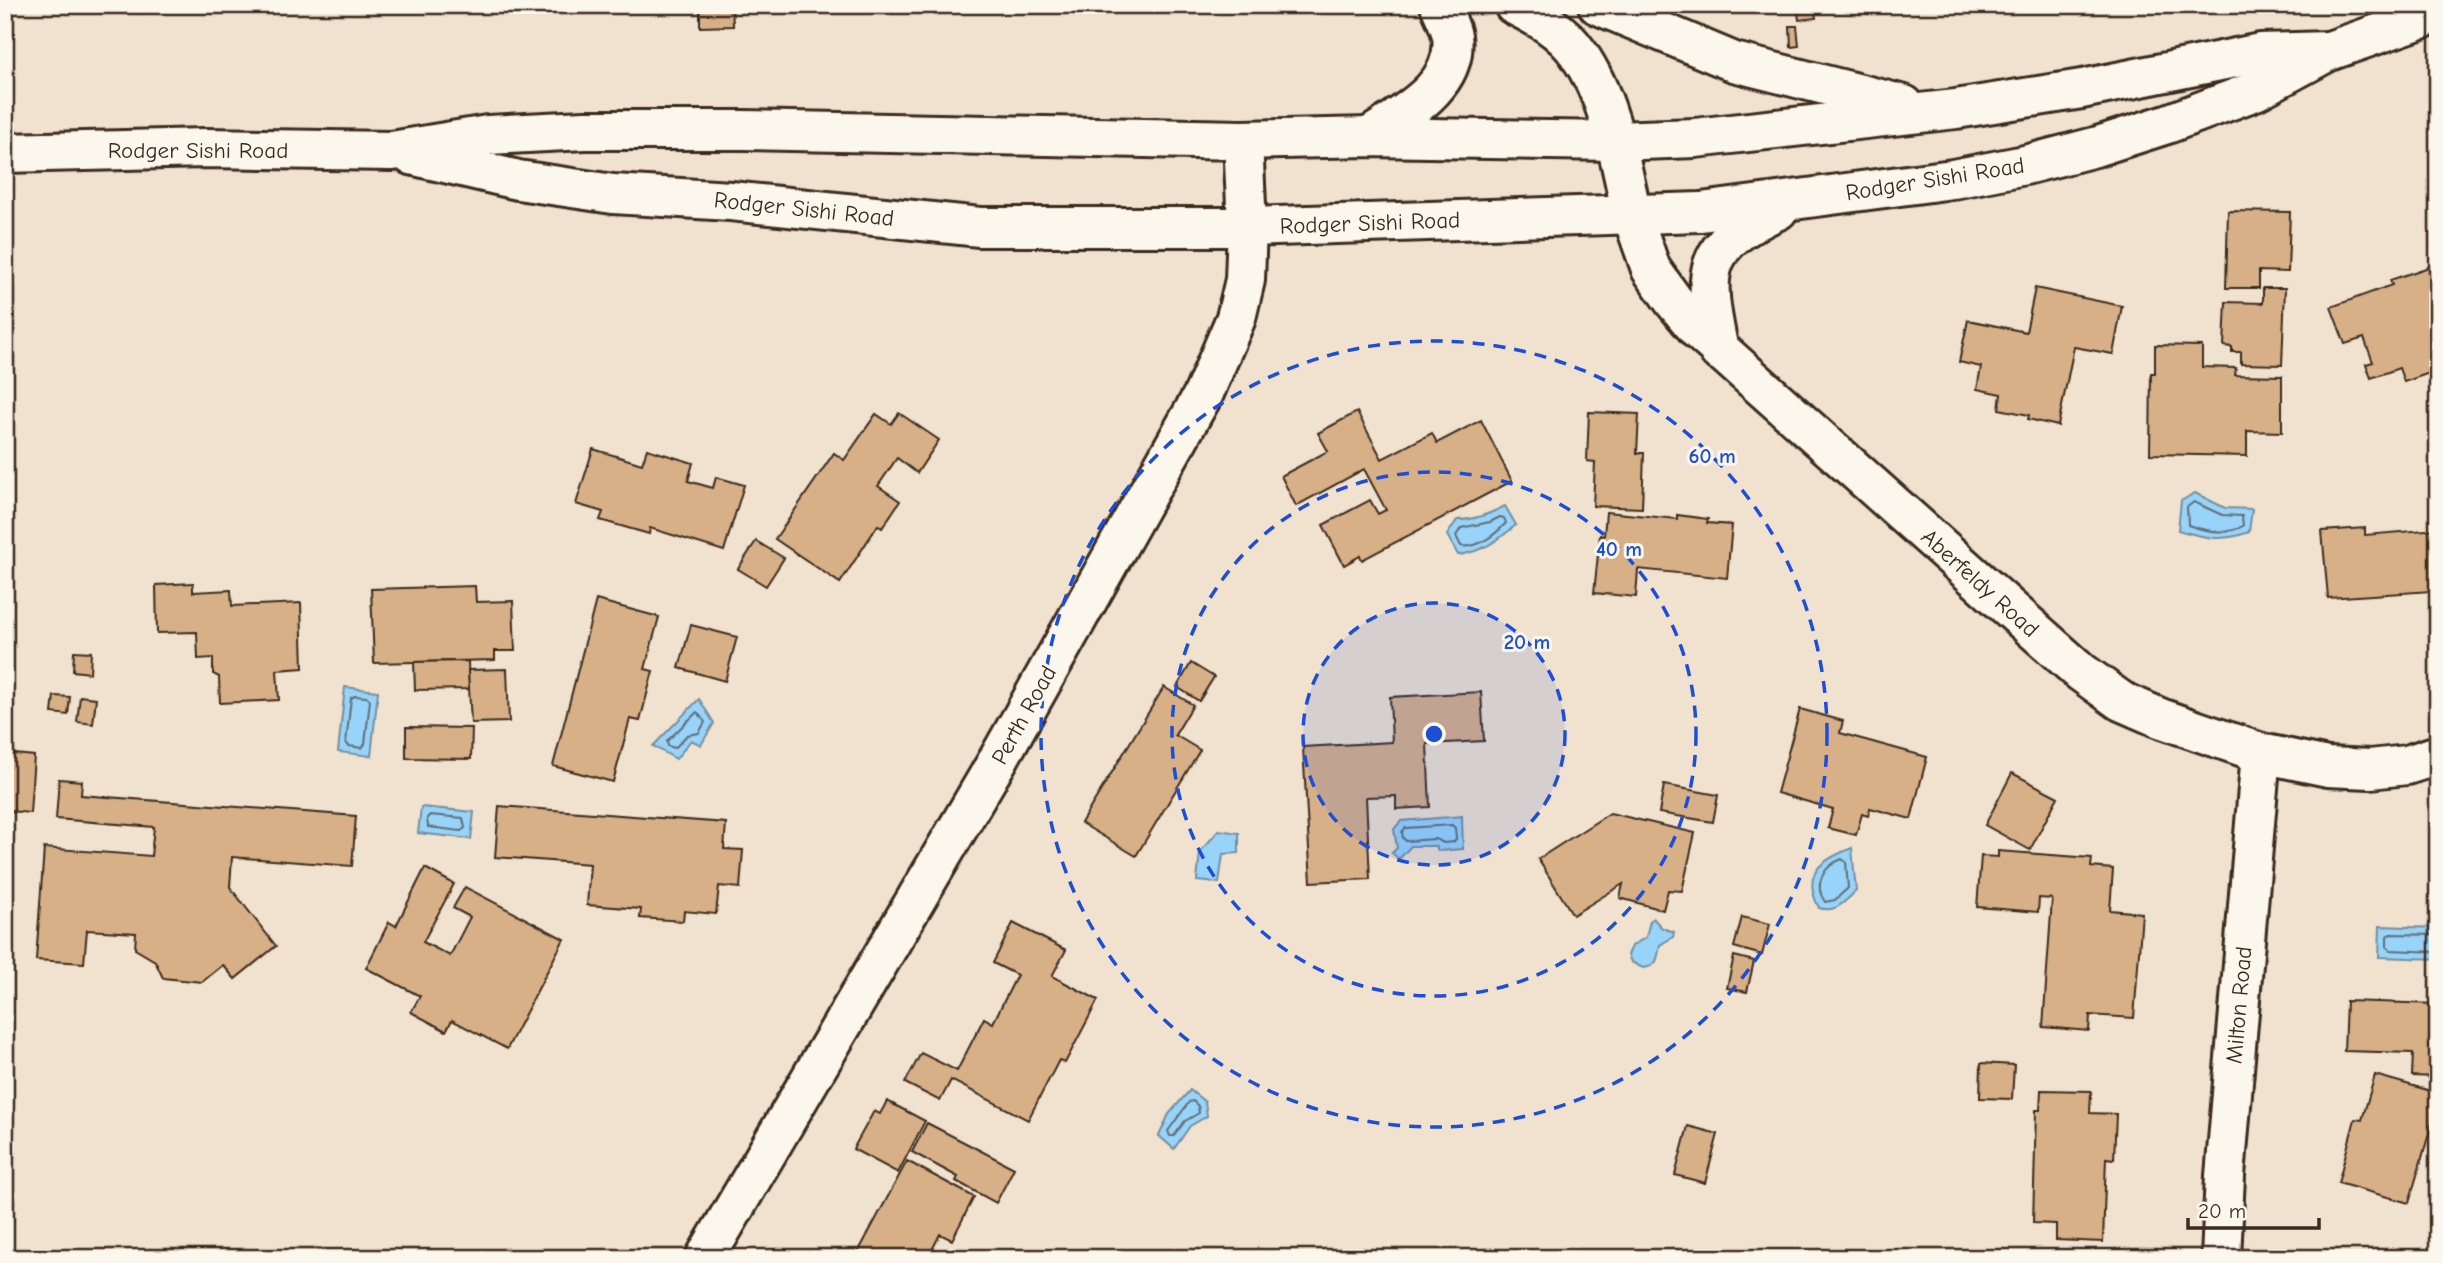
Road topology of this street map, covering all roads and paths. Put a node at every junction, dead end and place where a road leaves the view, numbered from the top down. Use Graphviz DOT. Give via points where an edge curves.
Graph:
graph roads {
  1 [pos="1440,5"];
  2 [pos="1514,5"];
  3 [pos="1598,5"];
  4 [pos="2438,13"];
  5 [pos="2329,51"];
  6 [pos="1935,111"];
  7 [pos="1369,136"];
  8 [pos="1244,140"];
  9 [pos="1615,141"];
  10 [pos="392,150"];
  11 [pos="5,153"];
  12 [pos="1799,200"];
  13 [pos="1632,215"];
  14 [pos="1247,227"];
  15 [pos="1719,351"];
  16 [pos="2261,753"];
  17 [pos="2438,755"];
  18 [pos="705,1258"];
  19 [pos="2221,1258"];
  1 -- 7 [label="main road" via="1452,36 1450,64 1419,103"];
  2 -- 9 [label="main road, Aberfeldy Road" via="1541,18 1578,52 1594,81"];
  3 -- 6 [label="main road" via="1734,62"];
  4 -- 5 [label="main road, Rodger Sishi Road"];
  5 -- 6 [label="main road, Rodger Sishi Road" via="2260,53 2082,89"];
  5 -- 12 [label="main road, Rodger Sishi Road" via="2255,90 2095,147 1953,179"];
  6 -- 9 [label="main road, Rodger Sishi Road" via="1695,138"];
  7 -- 8 [label="main road, Rodger Sishi Road"];
  7 -- 9 [label="main road, Rodger Sishi Road"];
  8 -- 10 [label="main road, Rodger Sishi Road" via="585,130 488,135"];
  8 -- 14 [label="main road, Perth Road"];
  9 -- 13 [label="main road, Aberfeldy Road"];
  10 -- 11 [label="main road, Rodger Sishi Road"];
  10 -- 14 [label="main road, Rodger Sishi Road" via="518,180 613,194 731,201 980,227"];
  12 -- 13 [label="main road, Rodger Sishi Road"];
  12 -- 15 [label="main road" via="1742,228 1714,258 1708,286"];
  13 -- 14 [label="main road, Rodger Sishi Road"];
  13 -- 15 [label="main road, Aberfeldy Road" via="1651,269"];
  14 -- 18 [label="main road, Perth Road" via="1245,280 1236,318 1204,393 999,760"];
  15 -- 16 [label="main road, Aberfeldy Road" via="2081,672 2120,701"];
  16 -- 17 [label="main road, Aberfeldy Road" via="2328,767 2370,769 2407,765"];
  16 -- 19 [label="main road, Milton Road"];
}
